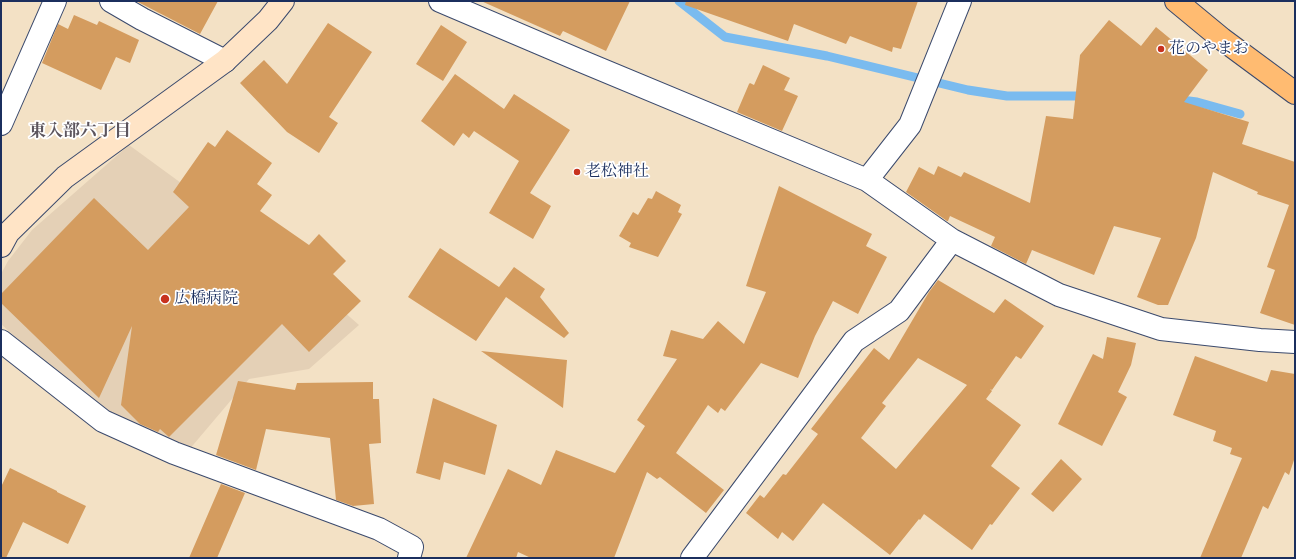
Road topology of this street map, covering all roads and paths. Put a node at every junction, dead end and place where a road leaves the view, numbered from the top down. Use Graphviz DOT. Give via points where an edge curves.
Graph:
graph roads {
  1 [pos="55,1"];
  2 [pos="111,1"];
  3 [pos="283,1"];
  4 [pos="440,1"];
  5 [pos="960,1"];
  6 [pos="1176,1"];
  7 [pos="225,61"];
  8 [pos="1295,93"];
  9 [pos="1,124"];
  10 [pos="867,180"];
  11 [pos="3,236"];
  12 [pos="952,240"];
  13 [pos="1,342"];
  14 [pos="1295,342"];
  15 [pos="409,558"];
  16 [pos="692,558"];
  1 -- 9 [label="street"];
  2 -- 7 [label="street"];
  3 -- 7 [label="street" via="268,20"];
  4 -- 10 [label="street"];
  5 -- 10 [label="street" via="910,125"];
  6 -- 8 [label="highway"];
  7 -- 11 [label="street" via="65,177"];
  10 -- 12 [label="street"];
  12 -- 14 [label="street" via="1059,295 1161,329"];
  12 -- 16 [label="street" via="899,311 854,341"];
  13 -- 15 [label="street" via="103,421 174,452 379,529 412,548"];
}
